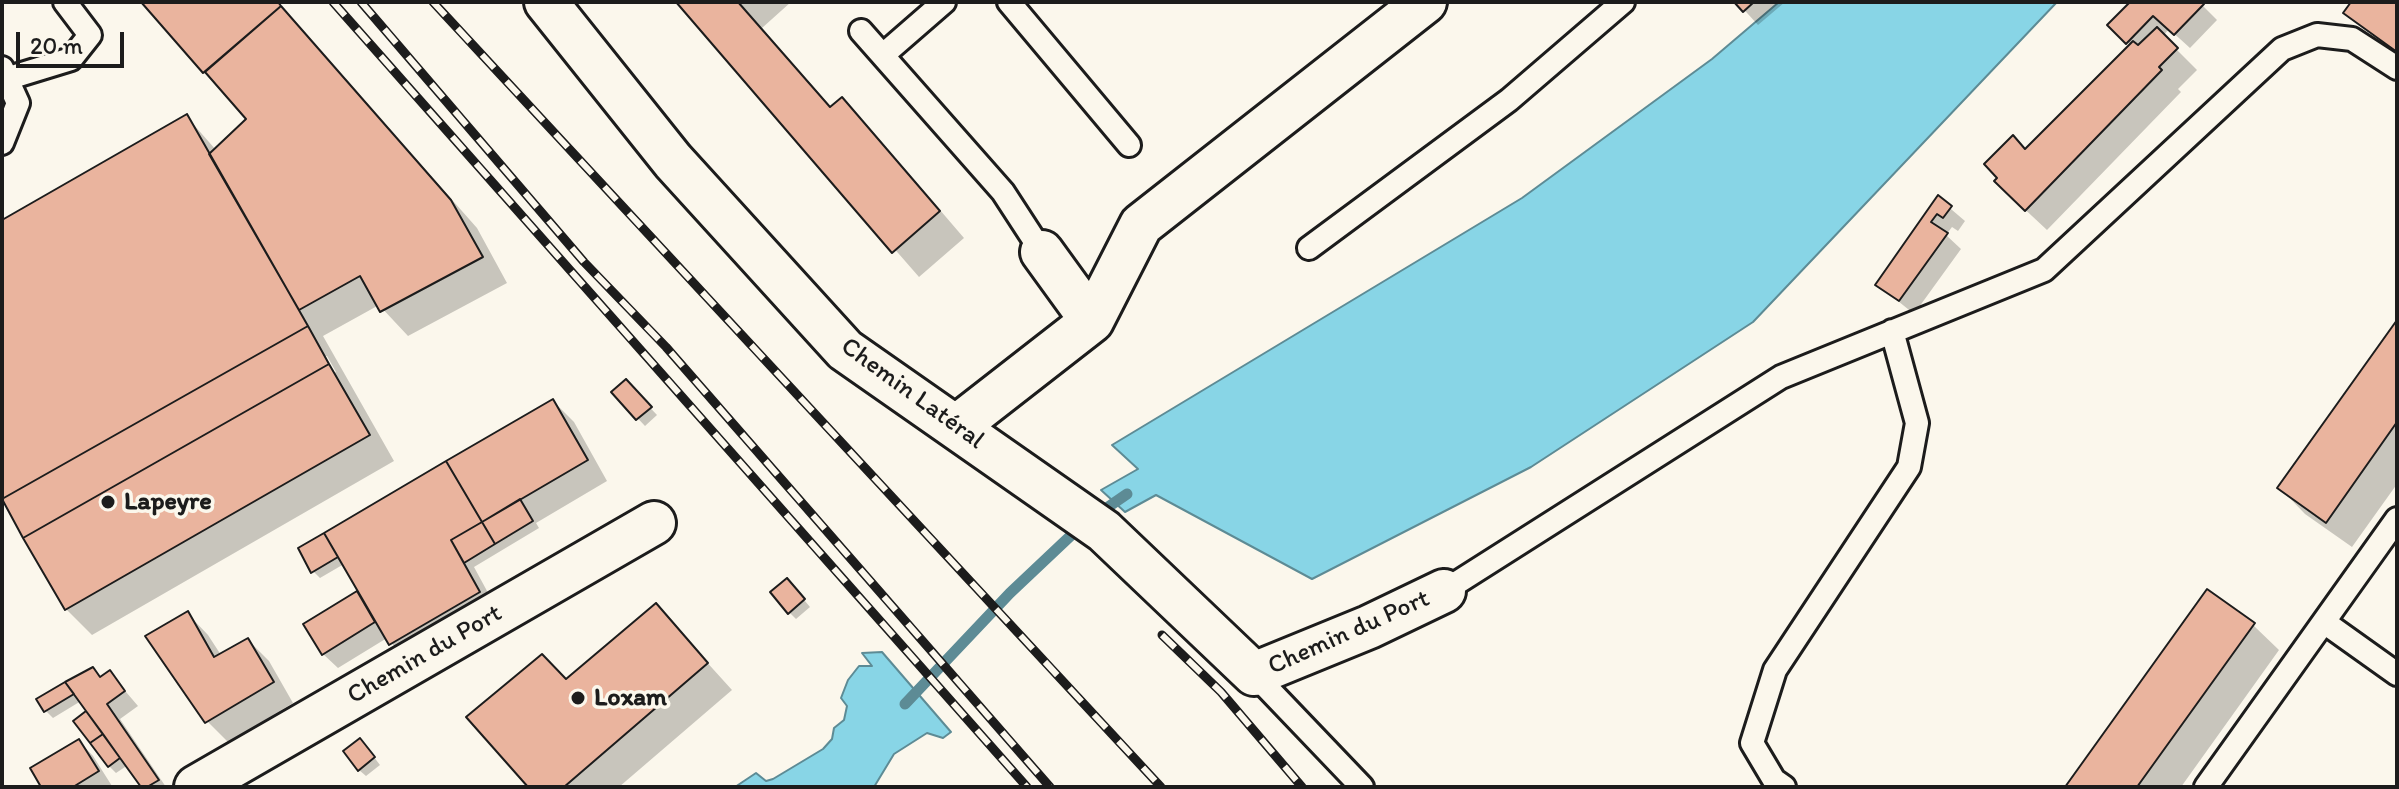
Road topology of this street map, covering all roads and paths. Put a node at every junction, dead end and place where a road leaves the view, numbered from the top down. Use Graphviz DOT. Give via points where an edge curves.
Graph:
graph roads {
  1 [pos="65,2"];
  2 [pos="546,2"];
  3 [pos="944,2"];
  4 [pos="1009,2"];
  5 [pos="1425,2"];
  6 [pos="1623,2"];
  7 [pos="861,31"];
  8 [pos="883,55"];
  9 [pos="2397,68"];
  10 [pos="5,73"];
  11 [pos="2,143"];
  12 [pos="1129,145"];
  13 [pos="1309,248"];
  14 [pos="1042,252"];
  15 [pos="1092,321"];
  16 [pos="1892,331"];
  17 [pos="956,427"];
  18 [pos="2397,519"];
  19 [pos="654,523"];
  20 [pos="1444,591"];
  21 [pos="2324,622"];
  22 [pos="1254,674"];
  23 [pos="2397,674"];
  24 [pos="196,787"];
  25 [pos="1362,787"];
  26 [pos="1784,787"];
  27 [pos="2206,787"];
  1 -- 10 [label="lane" via="90,35 71,59"];
  2 -- 17 [label="street, Chemin Latéral" via="673,161 845,350"];
  3 -- 8 [label="lane"];
  4 -- 12 [label="lane"];
  5 -- 15 [label="street" via="1141,225"];
  6 -- 13 [label="lane" via="1509,100"];
  7 -- 8 [label="lane"];
  8 -- 14 [label="lane" via="1003,192"];
  9 -- 16 [label="lane" via="2352,39 2317,35 2282,49 2044,270"];
  10 -- 11 [label="lane" via="18,103"];
  14 -- 15 [label="street"];
  15 -- 17 [label="street"];
  16 -- 20 [label="lane" via="1781,377"];
  16 -- 26 [label="lane" via="1917,423 1909,467 1775,670 1752,743"];
  17 -- 22 [label="street, Chemin Latéral" via="1088,519"];
  18 -- 21 [label="lane"];
  19 -- 24 [label="street, Chemin du Port"];
  20 -- 22 [label="street, Chemin du Port"];
  21 -- 23 [label="lane"];
  21 -- 27 [label="lane"];
  22 -- 25 [label="lane"];
}
